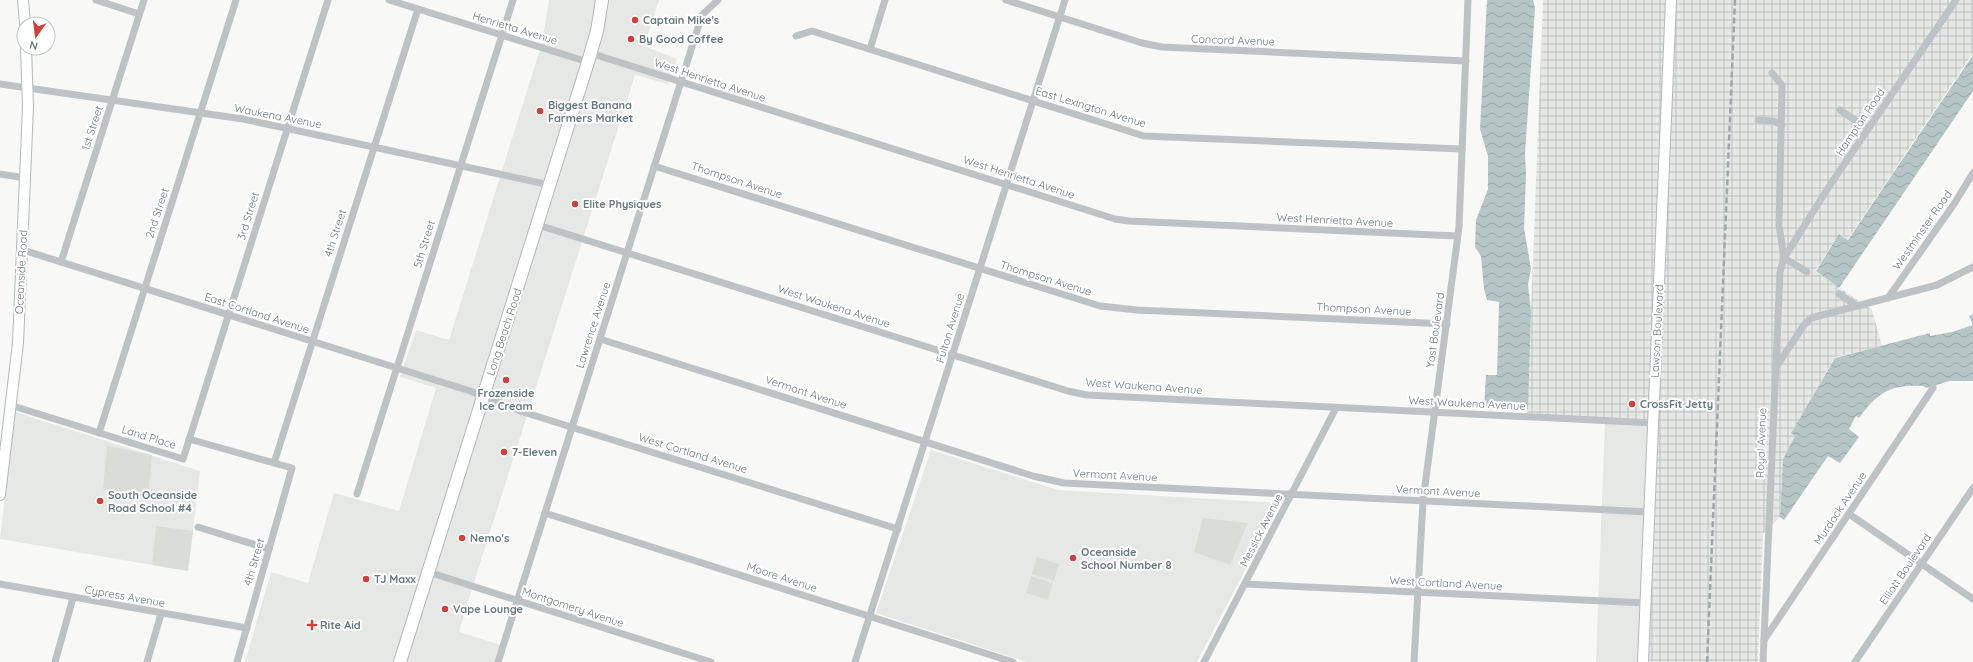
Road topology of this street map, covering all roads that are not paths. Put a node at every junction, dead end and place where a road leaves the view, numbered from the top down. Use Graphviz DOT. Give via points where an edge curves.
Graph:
graph roads {
  1 [pos="23,0"];
  2 [pos="96,0"];
  3 [pos="144,0"];
  4 [pos="236,0"];
  5 [pos="328,0"];
  6 [pos="389,0"];
  7 [pos="512,0"];
  8 [pos="602,0"];
  9 [pos="718,0"];
  10 [pos="885,0"];
  11 [pos="1006,0"];
  12 [pos="1065,0"];
  13 [pos="1468,0"];
  14 [pos="1671,0"];
  15 [pos="1956,0"];
  16 [pos="418,9"];
  17 [pos="139,14"];
  18 [pos="24,16"];
  19 [pos="1060,17"];
  20 [pos="502,36"];
  21 [pos="796,36"];
  22 [pos="870,49"];
  23 [pos="26,56"];
  24 [pos="589,58"];
  25 [pos="1466,61"];
  26 [pos="1772,73"];
  27 [pos="681,82"];
  28 [pos="0,84"];
  29 [pos="27,88"];
  30 [pos="112,100"];
  31 [pos="1033,101"];
  32 [pos="1840,110"];
  33 [pos="200,113"];
  34 [pos="1758,120"];
  35 [pos="1782,126"];
  36 [pos="287,128"];
  37 [pos="1868,129"];
  38 [pos="374,147"];
  39 [pos="1462,149"];
  40 [pos="461,165"];
  41 [pos="654,166"];
  42 [pos="1973,173"];
  43 [pos="0,174"];
  44 [pos="25,178"];
  45 [pos="550,185"];
  46 [pos="1006,185"];
  47 [pos="538,225"];
  48 [pos="1457,236"];
  49 [pos="23,250"];
  50 [pos="627,252"];
  51 [pos="1784,258"];
  52 [pos="61,262"];
  53 [pos="1973,267"];
  54 [pos="980,269"];
  55 [pos="1807,272"];
  56 [pos="145,289"];
  57 [pos="1839,294"];
  58 [pos="1888,298"];
  59 [pos="1857,306"];
  60 [pos="228,315"];
  61 [pos="1447,324"];
  62 [pos="600,339"];
  63 [pos="312,342"];
  64 [pos="953,355"];
  65 [pos="1776,367"];
  66 [pos="396,368"];
  67 [pos="1933,388"];
  68 [pos="484,397"];
  69 [pos="10,405"];
  70 [pos="1336,408"];
  71 [pos="1435,412"];
  72 [pos="1654,422"];
  73 [pos="572,427"];
  74 [pos="99,433"];
  75 [pos="189,439"];
  76 [pos="925,442"];
  77 [pos="274,463"];
  78 [pos="292,468"];
  79 [pos="1973,488"];
  80 [pos="357,494"];
  81 [pos="0,495"];
  82 [pos="1291,495"];
  83 [pos="1423,501"];
  84 [pos="1650,512"];
  85 [pos="545,513"];
  86 [pos="1849,514"];
  87 [pos="198,527"];
  88 [pos="898,528"];
  89 [pos="270,549"];
  90 [pos="1921,564"];
  91 [pos="428,572"];
  92 [pos="0,584"];
  93 [pos="1245,584"];
  94 [pos="1417,592"];
  95 [pos="73,598"];
  96 [pos="1973,599"];
  97 [pos="517,600"];
  98 [pos="1646,603"];
  99 [pos="161,614"];
  100 [pos="870,616"];
  101 [pos="247,628"];
  102 [pos="1764,640"];
  103 [pos="56,662"];
  104 [pos="147,662"];
  105 [pos="238,662"];
  106 [pos="400,662"];
  107 [pos="498,662"];
  108 [pos="711,662"];
  109 [pos="855,662"];
  110 [pos="1013,662"];
  111 [pos="1204,662"];
  112 [pos="1414,662"];
  113 [pos="1643,662"];
  114 [pos="1763,662"];
  115 [pos="1855,662"];
  1 -- 18 [label="main road"];
  2 -- 17 [label="street"];
  3 -- 17 [label="street, 1st Street"];
  4 -- 33 [label="street, 2nd Street"];
  5 -- 36 [label="street, 3rd Street"];
  6 -- 16 [label="street, Henrietta Avenue"];
  7 -- 20 [label="street, 5th Street"];
  8 -- 24 [label="main road, Long Beach Road"];
  9 -- 27 [label="street, Lawrence Avenue" via="702,15"];
  10 -- 22 [label="street"];
  11 -- 19 [label="street, Concord Avenue"];
  12 -- 19 [label="street, Fulton Avenue"];
  13 -- 25 [label="street, Yost Boulevard"];
  14 -- 72 [label="main road, Lawson Boulevard"];
  15 -- 37 [label="street, Hampton Road"];
  16 -- 20 [label="street, Henrietta Avenue"];
  16 -- 38 [label="street, 4th Street"];
  17 -- 30 [label="street, 1st Street"];
  19 -- 25 [label="street, Concord Avenue" via="1162,47"];
  19 -- 31 [label="street, Fulton Avenue"];
  20 -- 24 [label="street, Henrietta Avenue"];
  20 -- 40 [label="street, 5th Street"];
  21 -- 22 [label="street, East Lexington Avenue" via="812,31"];
  22 -- 31 [label="street, East Lexington Avenue"];
  23 -- 29 [label="main road, Oceanside Road"];
  24 -- 27 [label="street, West Henrietta Avenue"];
  24 -- 45 [label="main road, Long Beach Road"];
  25 -- 39 [label="street, Yost Boulevard"];
  26 -- 35 [label="street, Royal Avenue" via="1782,85"];
  27 -- 41 [label="street, Lawrence Avenue"];
  27 -- 46 [label="street, West Henrietta Avenue"];
  28 -- 29 [label="street, Waukena Avenue"];
  29 -- 30 [label="street, Waukena Avenue"];
  29 -- 44 [label="main road, Oceanside Road"];
  30 -- 33 [label="street, Waukena Avenue"];
  30 -- 52 [label="street, 1st Street"];
  31 -- 39 [label="street, East Lexington Avenue" via="1144,136"];
  31 -- 46 [label="street, Fulton Avenue"];
  32 -- 37 [label="street"];
  33 -- 36 [label="street, Waukena Avenue"];
  33 -- 56 [label="street, 2nd Street"];
  34 -- 35 [label="street" via="1774,121"];
  35 -- 51 [label="street, Royal Avenue" via="1779,225"];
  36 -- 38 [label="street, Waukena Avenue"];
  36 -- 60 [label="street, 3rd Street"];
  37 -- 51 [label="street, Hampton Road"];
  38 -- 40 [label="street, Waukena Avenue"];
  38 -- 63 [label="street, 4th Street"];
  39 -- 48 [label="street, Yost Boulevard"];
  40 -- 45 [label="street, Waukena Avenue"];
  40 -- 66 [label="street, 5th Street"];
  41 -- 50 [label="street, Lawrence Avenue"];
  41 -- 54 [label="street, Thompson Avenue"];
  42 -- 58 [label="street, Westminster Road"];
  43 -- 44 [label="street"];
  44 -- 49 [label="main road, Oceanside Road"];
  45 -- 47 [label="main road, Long Beach Road"];
  46 -- 48 [label="street, West Henrietta Avenue" via="1094,213 1129,221"];
  46 -- 54 [label="street, Fulton Avenue"];
  47 -- 50 [label="street, West Waukena Avenue"];
  47 -- 68 [label="main road, Long Beach Road"];
  48 -- 61 [label="street, Yost Boulevard"];
  49 -- 52 [label="street, East Cortland Avenue"];
  49 -- 69 [label="main road, Oceanside Road" via="18,343"];
  50 -- 62 [label="street, Lawrence Avenue"];
  50 -- 64 [label="street, West Waukena Avenue"];
  51 -- 55 [label="street"];
  51 -- 65 [label="street, Royal Avenue" via="1780,272"];
  52 -- 56 [label="street, East Cortland Avenue"];
  53 -- 58 [label="street" via="1937,285"];
  54 -- 61 [label="street, Thompson Avenue" via="1077,300 1111,308"];
  54 -- 64 [label="street, Fulton Avenue"];
  56 -- 60 [label="street, East Cortland Avenue"];
  56 -- 74 [label="street, 2nd Street"];
  57 -- 59 [label="street"];
  58 -- 59 [label="street"];
  59 -- 65 [label="street" via="1811,318"];
  60 -- 63 [label="street, East Cortland Avenue"];
  60 -- 75 [label="street, 3rd Street"];
  61 -- 71 [label="street, Yost Boulevard"];
  62 -- 73 [label="street, Lawrence Avenue"];
  62 -- 76 [label="street, Vermont Avenue"];
  63 -- 66 [label="street, East Cortland Avenue"];
  63 -- 77 [label="street, 4th Street"];
  64 -- 70 [label="street, West Waukena Avenue" via="1087,395"];
  64 -- 76 [label="street, Fulton Avenue"];
  65 -- 102 [label="street, Royal Avenue"];
  66 -- 68 [label="street, East Cortland Avenue"];
  66 -- 80 [label="street, 5th Street"];
  67 -- 86 [label="street, Murdock Avenue"];
  68 -- 73 [label="street, West Cortland Avenue"];
  68 -- 91 [label="main road, Long Beach Road"];
  69 -- 74 [label="street, Land Place"];
  69 -- 81 [label="main road, Oceanside Road"];
  70 -- 71 [label="street, West Waukena Avenue"];
  70 -- 82 [label="street, Messick Avenue"];
  71 -- 72 [label="street, West Waukena Avenue"];
  71 -- 83 [label="street, Yost Boulevard"];
  72 -- 84 [label="main road, Lawson Boulevard"];
  73 -- 85 [label="street, Lawrence Avenue"];
  73 -- 88 [label="street, West Cortland Avenue"];
  74 -- 75 [label="street, Land Place" via="183,459"];
  75 -- 77 [label="street, Land Place"];
  76 -- 82 [label="street, Vermont Avenue" via="1033,476 1064,483"];
  76 -- 88 [label="street, Fulton Avenue"];
  77 -- 78 [label="street, Land Place"];
  78 -- 89 [label="street, 4th Street"];
  79 -- 90 [label="street, Elliott Boulevard"];
  82 -- 83 [label="street, Vermont Avenue"];
  82 -- 93 [label="street, Messick Avenue"];
  83 -- 84 [label="street, Vermont Avenue"];
  83 -- 94 [label="street, Yost Boulevard"];
  84 -- 98 [label="main road, Lawson Boulevard"];
  85 -- 97 [label="street, Lawrence Avenue"];
  85 -- 100 [label="street, Moore Avenue"];
  86 -- 90 [label="street"];
  86 -- 102 [label="street, Murdock Avenue"];
  87 -- 89 [label="street"];
  88 -- 100 [label="street, Fulton Avenue"];
  89 -- 101 [label="street, 4th Street"];
  90 -- 96 [label="street"];
  90 -- 115 [label="street, Elliott Boulevard"];
  91 -- 97 [label="street, Montgomery Avenue"];
  91 -- 106 [label="main road, Long Beach Road"];
  92 -- 95 [label="street, Cypress Avenue"];
  93 -- 94 [label="street, West Cortland Avenue"];
  93 -- 111 [label="street, Messick Avenue"];
  94 -- 98 [label="street, West Cortland Avenue"];
  94 -- 112 [label="street, Yost Boulevard"];
  95 -- 99 [label="street, Cypress Avenue"];
  95 -- 103 [label="street"];
  97 -- 107 [label="street, Lawrence Avenue"];
  97 -- 108 [label="street, Montgomery Avenue"];
  98 -- 113 [label="main road, Lawson Boulevard"];
  99 -- 101 [label="street, Cypress Avenue"];
  99 -- 104 [label="street"];
  100 -- 109 [label="street, Fulton Avenue"];
  100 -- 110 [label="street, Moore Avenue"];
  101 -- 105 [label="street, 4th Street"];
  102 -- 114 [label="street, Royal Avenue"];
}
